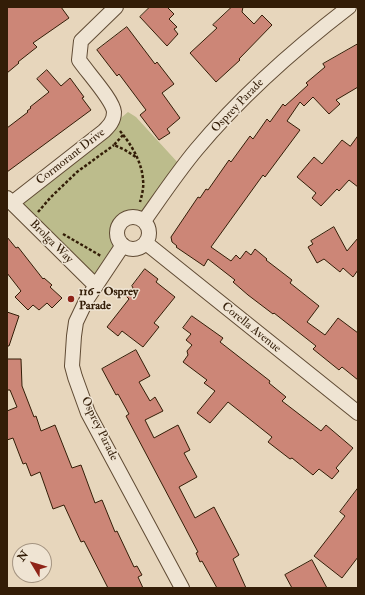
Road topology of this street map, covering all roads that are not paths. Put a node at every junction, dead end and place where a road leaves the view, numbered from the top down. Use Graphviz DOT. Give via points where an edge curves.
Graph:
graph roads {
  1 [pos="116,7"];
  2 [pos="349,7"];
  3 [pos="9,200"];
  4 [pos="144,221"];
  5 [pos="146,243"];
  6 [pos="123,245"];
  7 [pos="96,286"];
  8 [pos="358,413"];
  9 [pos="182,588"];
  1 -- 3 [label="street, Cormorant Drive" via="81,41 79,60 110,102 114,111 112,122 104,131"];
  2 -- 4 [label="street, Osprey Parade" via="296,49 236,106 196,151"];
  3 -- 7 [label="street, Brolga Way"];
  4 -- 5 [label="street" via="149,232"];
  4 -- 6 [label="street" via="132,217 121,223 117,235"];
  5 -- 6 [label="street" via="132,249"];
  5 -- 8 [label="street, Corella Avenue"];
  6 -- 7 [label="street, Osprey Parade"];
  7 -- 9 [label="street, Osprey Parade" via="76,322 72,366 88,413"];
}
